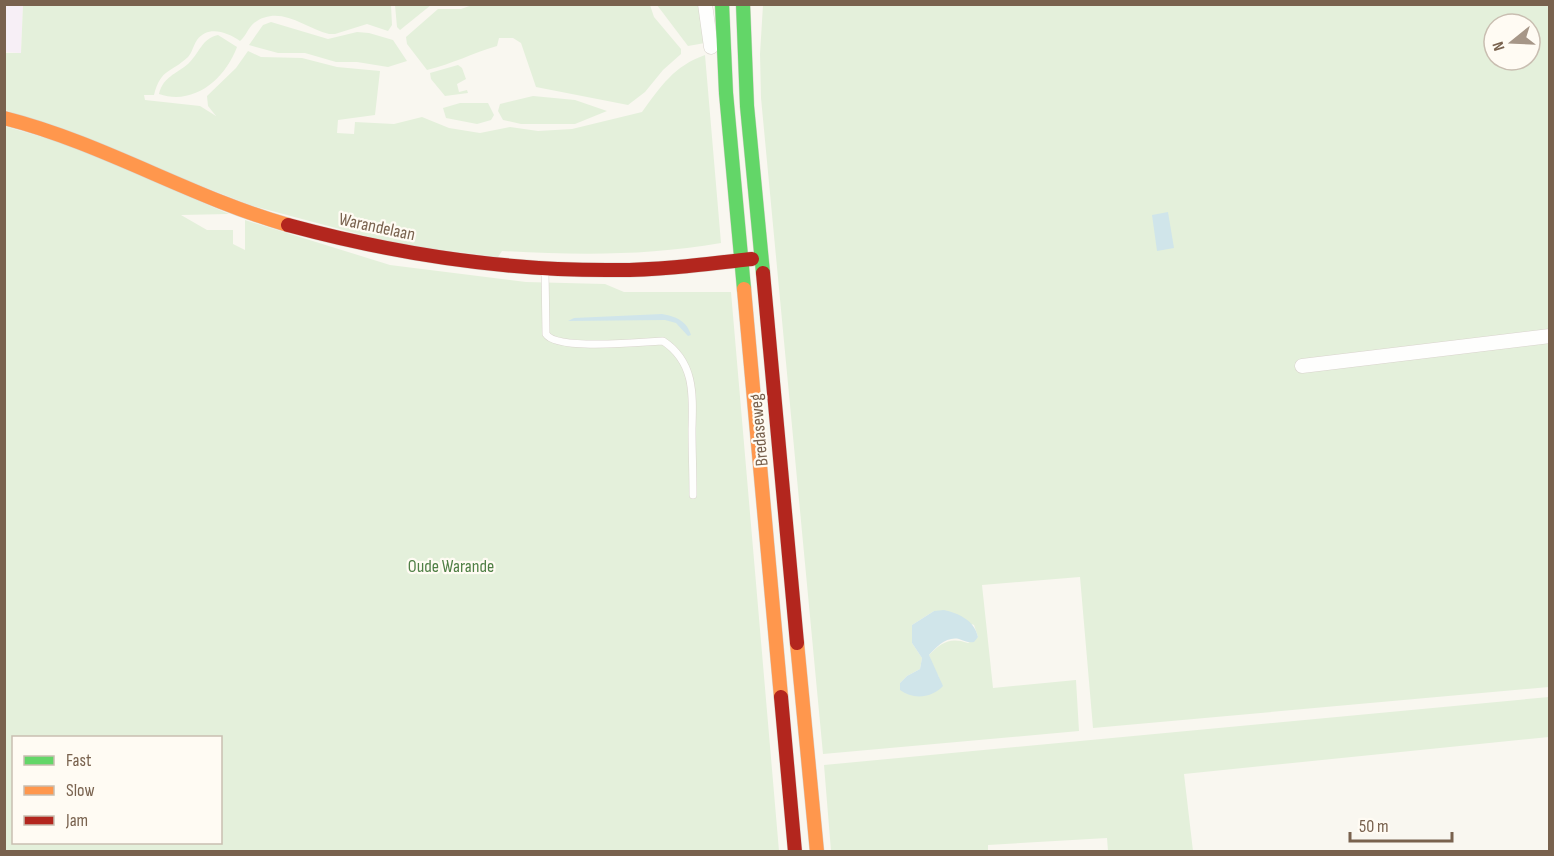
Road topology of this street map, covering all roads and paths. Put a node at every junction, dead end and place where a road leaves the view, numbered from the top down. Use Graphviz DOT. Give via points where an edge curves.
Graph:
graph roads {
  1 [pos="705,4"];
  2 [pos="722,4"];
  3 [pos="743,4"];
  4 [pos="711,47"];
  5 [pos="4,118"];
  6 [pos="761,258"];
  7 [pos="741,260"];
  8 [pos="545,267"];
  9 [pos="1550,336"];
  10 [pos="1302,366"];
  11 [pos="693,495"];
  12 [pos="778,674"];
  13 [pos="801,674"];
  14 [pos="812,802"];
  15 [pos="790,804"];
  16 [pos="795,852"];
  17 [pos="817,852"];
  1 -- 4 [label="street"];
  2 -- 7 [label="main road, Bredaseweg"];
  3 -- 6 [label="main road, Bredaseweg" via="744,68"];
  5 -- 8 [label="main road, Warandelaan" via="71,139 241,210 335,237 392,252"];
  6 -- 7 [label="main road, Warandelaan"];
  6 -- 13 [label="main road, Bredaseweg"];
  7 -- 8 [label="main road, Warandelaan" via="617,270"];
  7 -- 12 [label="main road, Bredaseweg"];
  8 -- 11 [label="lane" via="545,329 549,339 581,344 663,341 684,362 693,390"];
  9 -- 10 [label="street"];
  12 -- 13 [label="main road" via="788,660"];
  12 -- 15 [label="main road, Bredaseweg"];
  13 -- 14 [label="main road, Bredaseweg"];
  14 -- 15 [label="main road"];
  14 -- 17 [label="main road, Bredaseweg"];
  15 -- 16 [label="main road, Bredaseweg"];
}
